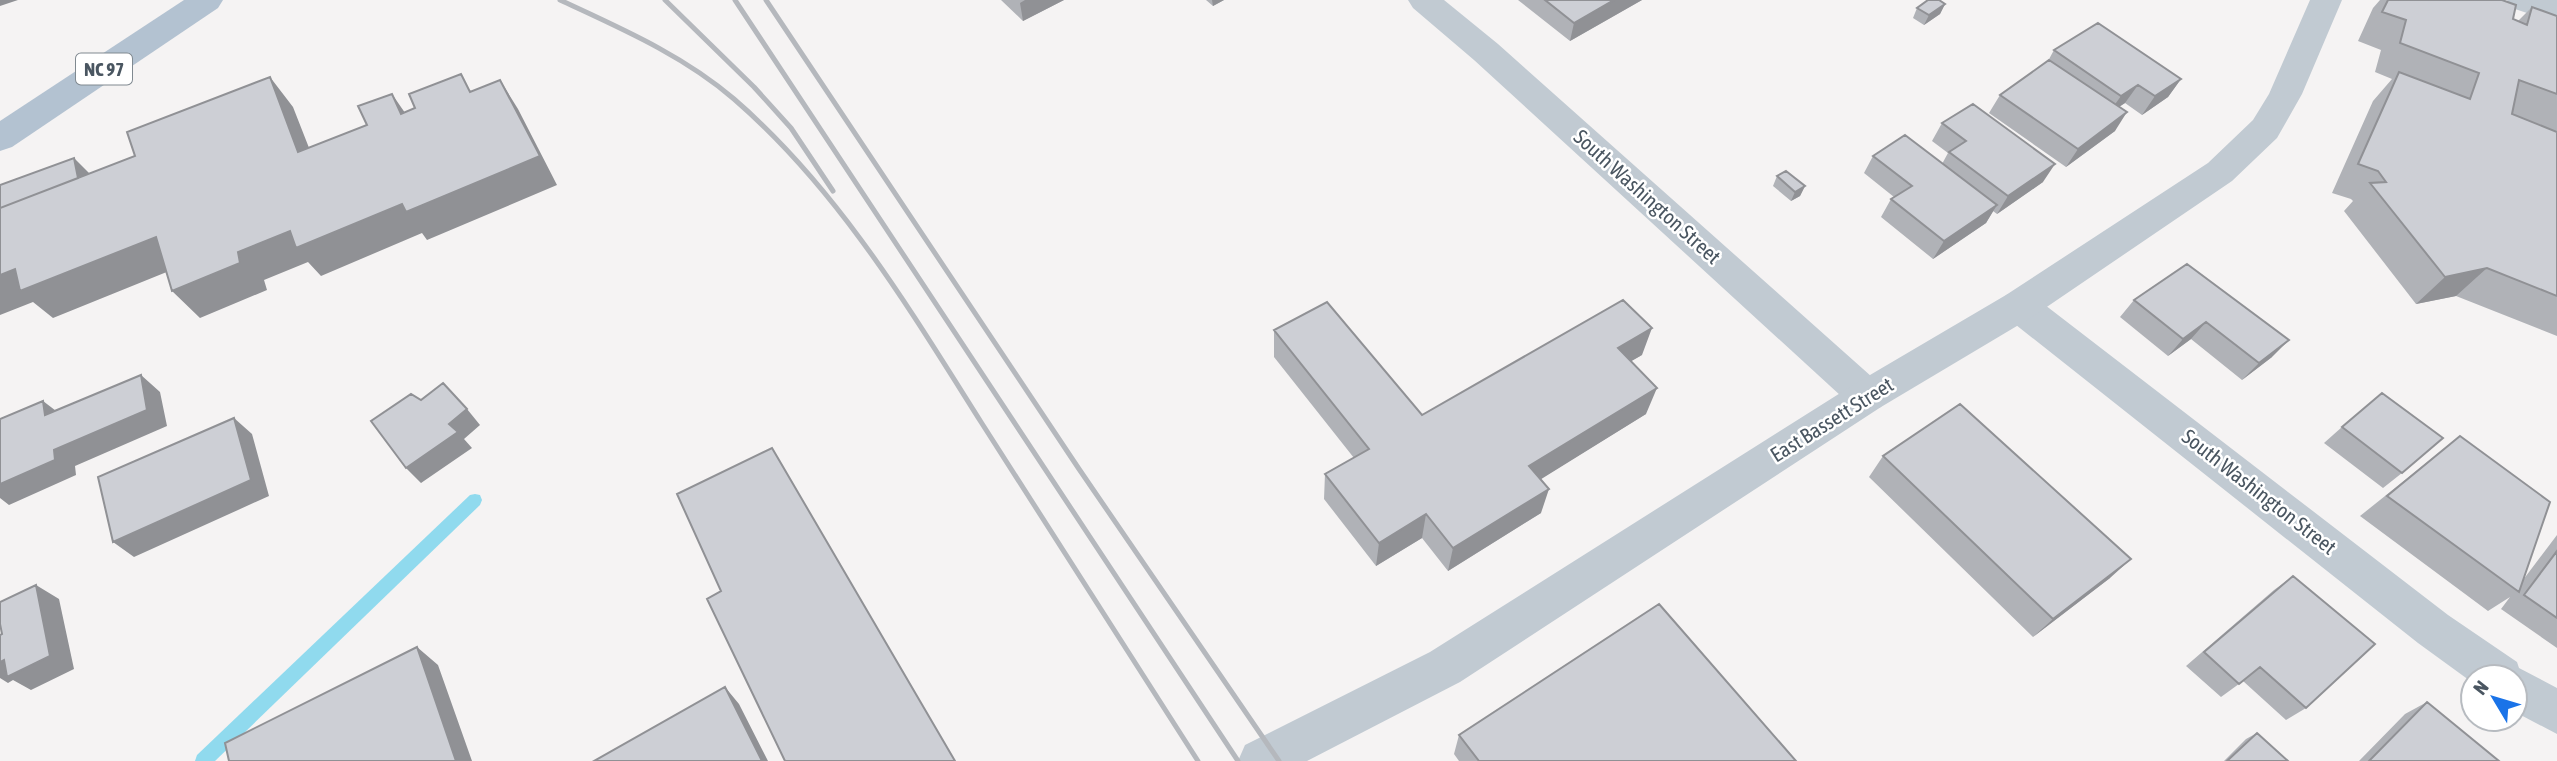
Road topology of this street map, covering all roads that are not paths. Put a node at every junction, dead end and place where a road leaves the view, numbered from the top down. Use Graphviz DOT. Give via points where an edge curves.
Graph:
graph roads {
  1 [pos="207,0"];
  2 [pos="1424,0"];
  3 [pos="2326,0"];
  4 [pos="2523,0"];
  5 [pos="2557,12"];
  6 [pos="0,138"];
  7 [pos="2019,306"];
  8 [pos="1867,396"];
  9 [pos="2481,663"];
  10 [pos="2529,696"];
  11 [pos="2557,713"];
  12 [pos="1261,761"];
  1 -- 6 [label="main road, NC 97"];
  2 -- 8 [label="street, South Washington Street"];
  3 -- 7 [label="street, East Bassett Street" via="2265,129 2220,172"];
  4 -- 5 [label="street"];
  7 -- 8 [label="street, East Bassett Street"];
  7 -- 9 [label="street, South Washington Street"];
  8 -- 12 [label="street, East Bassett Street" via="1445,667"];
  10 -- 11 [label="street"];
}
